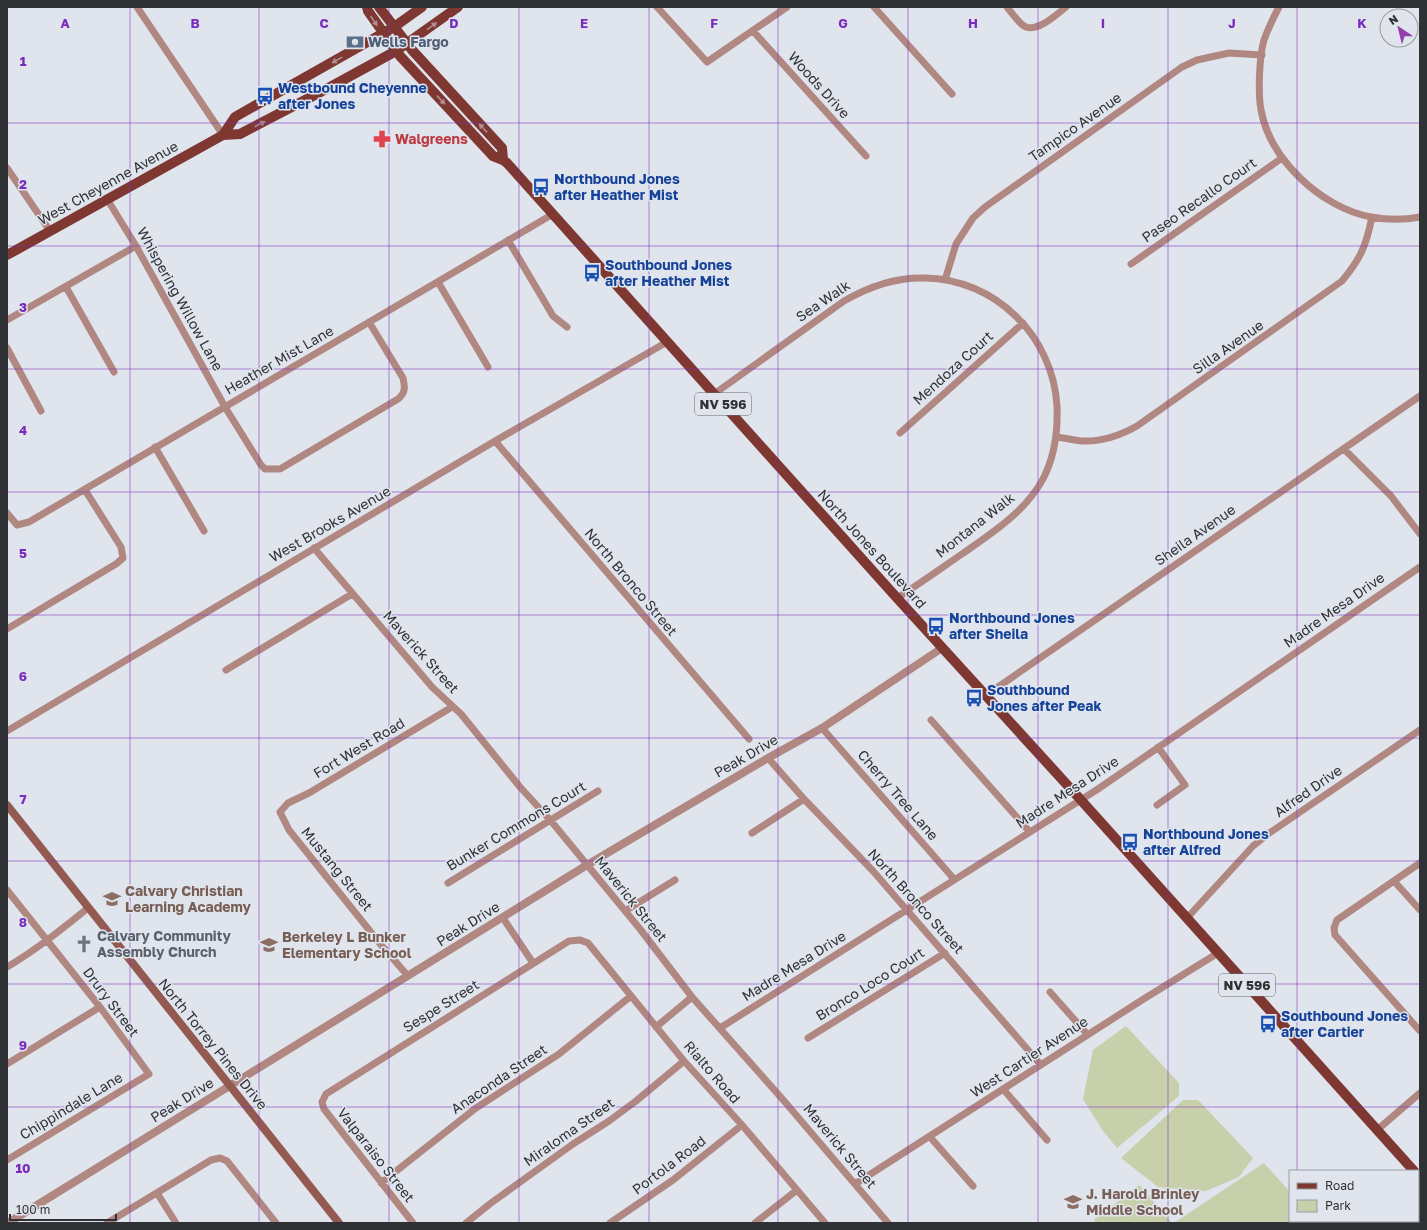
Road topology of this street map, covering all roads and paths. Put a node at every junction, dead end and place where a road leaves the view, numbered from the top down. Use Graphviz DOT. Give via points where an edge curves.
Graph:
graph roads {
  1 [pos="137,7"];
  2 [pos="367,7"];
  3 [pos="379,7"];
  4 [pos="422,7"];
  5 [pos="458,7"];
  6 [pos="657,7"];
  7 [pos="787,7"];
  8 [pos="874,7"];
  9 [pos="1007,7"];
  10 [pos="1066,7"];
  11 [pos="1279,7"];
  12 [pos="394,27"];
  13 [pos="753,31"];
  14 [pos="383,34"];
  15 [pos="407,44"];
  16 [pos="396,51"];
  17 [pos="1262,55"];
  18 [pos="952,94"];
  19 [pos="223,135"];
  20 [pos="866,156"];
  21 [pos="1282,158"];
  22 [pos="503,160"];
  23 [pos="7,168"];
  24 [pos="107,199"];
  25 [pos="553,214"];
  26 [pos="1372,217"];
  27 [pos="1420,217"];
  28 [pos="50,231"];
  29 [pos="508,240"];
  30 [pos="136,246"];
  31 [pos="7,255"];
  32 [pos="1131,264"];
  33 [pos="946,280"];
  34 [pos="438,282"];
  35 [pos="66,287"];
  36 [pos="7,320"];
  37 [pos="369,322"];
  38 [pos="1023,323"];
  39 [pos="567,327"];
  40 [pos="667,342"];
  41 [pos="7,348"];
  42 [pos="488,367"];
  43 [pos="114,372"];
  44 [pos="714,394"];
  45 [pos="1420,396"];
  46 [pos="225,407"];
  47 [pos="41,411"];
  48 [pos="900,433"];
  49 [pos="1056,437"];
  50 [pos="495,441"];
  51 [pos="155,447"];
  52 [pos="1344,449"];
  53 [pos="86,490"];
  54 [pos="7,513"];
  55 [pos="204,531"];
  56 [pos="1420,534"];
  57 [pos="314,548"];
  58 [pos="1420,567"];
  59 [pos="352,594"];
  60 [pos="897,598"];
  61 [pos="7,629"];
  62 [pos="942,648"];
  63 [pos="226,670"];
  64 [pos="986,696"];
  65 [pos="452,707"];
  66 [pos="931,720"];
  67 [pos="822,728"];
  68 [pos="1420,730"];
  69 [pos="7,731"];
  70 [pos="749,739"];
  71 [pos="1158,747"];
  72 [pos="768,758"];
  73 [pos="598,792"];
  74 [pos="804,799"];
  75 [pos="1080,799"];
  76 [pos="7,805"];
  77 [pos="1157,805"];
  78 [pos="280,812"];
  79 [pos="551,821"];
  80 [pos="1029,832"];
  81 [pos="752,833"];
  82 [pos="1420,863"];
  83 [pos="587,865"];
  84 [pos="954,879"];
  85 [pos="675,880"];
  86 [pos="1394,881"];
  87 [pos="448,883"];
  88 [pos="7,890"];
  89 [pos="88,908"];
  90 [pos="906,910"];
  91 [pos="1420,910"];
  92 [pos="625,911"];
  93 [pos="503,918"];
  94 [pos="1187,918"];
  95 [pos="580,940"];
  96 [pos="47,941"];
  97 [pos="945,953"];
  98 [pos="1218,953"];
  99 [pos="533,963"];
  100 [pos="7,967"];
  101 [pos="408,976"];
  102 [pos="1050,992"];
  103 [pos="631,996"];
  104 [pos="692,997"];
  105 [pos="100,1007"];
  106 [pos="656,1027"];
  107 [pos="720,1028"];
  108 [pos="1420,1031"];
  109 [pos="1088,1035"];
  110 [pos="808,1038"];
  111 [pos="684,1061"];
  112 [pos="7,1064"];
  113 [pos="1041,1065"];
  114 [pos="149,1074"];
  115 [pos="230,1086"];
  116 [pos="1004,1090"];
  117 [pos="1420,1093"];
  118 [pos="322,1102"];
  119 [pos="742,1125"];
  120 [pos="1377,1130"];
  121 [pos="930,1137"];
  122 [pos="1047,1140"];
  123 [pos="7,1160"];
  124 [pos="1413,1170"];
  125 [pos="381,1183"];
  126 [pos="855,1184"];
  127 [pos="973,1186"];
  128 [pos="797,1190"];
  129 [pos="157,1193"];
  130 [pos="8,1223"];
  131 [pos="107,1223"];
  132 [pos="176,1223"];
  133 [pos="276,1223"];
  134 [pos="339,1223"];
  135 [pos="413,1223"];
  136 [pos="466,1223"];
  137 [pos="610,1223"];
  138 [pos="755,1223"];
  139 [pos="825,1223"];
  140 [pos="888,1223"];
  1 -- 19 [label="street"];
  2 -- 14 [label="main road, North Jones Boulevard / NV 596, one-way"];
  3 -- 12 [label="main road, North Jones Boulevard / NV 596"];
  4 -- 12 [label="main road, West Cheyenne Avenue"];
  15 -- 5 [label="main road, West Cheyenne Avenue, one-way"];
  6 -- 13 [label="street" via="707,62"];
  7 -- 13 [label="street"];
  8 -- 18 [label="street"];
  9 -- 10 [label="street" via="1025,27 1031,28 1038,27"];
  11 -- 17 [label="street" via="1268,28"];
  12 -- 14 [label="main road, West Cheyenne Avenue"];
  12 -- 15 [label="main road, North Jones Boulevard / NV 596"];
  13 -- 20 [label="street, Woods Drive"];
  14 -- 16 [label="main road, North Jones Boulevard / NV 596"];
  14 -- 19 [label="main road, West Cheyenne Avenue, one-way" via="235,117"];
  15 -- 16 [label="main road, West Cheyenne Avenue"];
  22 -- 15 [label="main road, North Jones Boulevard / NV 596, one-way" via="502,148"];
  19 -- 16 [label="main road, West Cheyenne Avenue, one-way" via="240,134"];
  16 -- 22 [label="main road, North Jones Boulevard / NV 596, one-way" via="493,156"];
  17 -- 21 [label="street" via="1261,110 1270,138"];
  17 -- 33 [label="street, Tampico Avenue" via="1229,53 1197,60 1156,85 973,218 956,244"];
  19 -- 24 [label="main road, West Cheyenne Avenue"];
  21 -- 26 [label="street" via="1323,197 1339,206"];
  21 -- 32 [label="street, Paseo Recallo Court"];
  22 -- 25 [label="main road, North Jones Boulevard / NV 596"];
  23 -- 28 [label="street"];
  24 -- 28 [label="main road, West Cheyenne Avenue"];
  24 -- 30 [label="street, Whispering Willow Lane"];
  25 -- 29 [label="street, Heather Mist Lane"];
  25 -- 40 [label="main road, North Jones Boulevard / NV 596"];
  26 -- 27 [label="street"];
  26 -- 49 [label="street, Silla Avenue" via="1366,242 1356,264 1342,281 1144,422 1124,433 1104,438 1083,441"];
  28 -- 31 [label="main road, West Cheyenne Avenue"];
  29 -- 34 [label="street, Heather Mist Lane"];
  29 -- 39 [label="street" via="553,316"];
  30 -- 35 [label="street"];
  30 -- 46 [label="street, Whispering Willow Lane"];
  33 -- 38 [label="street, Sea Walk" via="975,289 1005,306"];
  33 -- 44 [label="street, Sea Walk" via="924,278 888,282 860,292"];
  34 -- 37 [label="street, Heather Mist Lane"];
  34 -- 42 [label="street"];
  35 -- 36 [label="street"];
  35 -- 43 [label="street"];
  37 -- 46 [label="street, Heather Mist Lane"];
  37 -- 46 [label="street, Whispering Willow Lane" via="403,378 405,387 402,396 280,469 265,469 261,465"];
  38 -- 48 [label="street, Mendoza Court"];
  38 -- 49 [label="street, Montana Walk" via="1049,365 1056,391"];
  40 -- 44 [label="main road, North Jones Boulevard / NV 596"];
  40 -- 50 [label="street, West Brooks Avenue"];
  41 -- 47 [label="street"];
  44 -- 60 [label="main road, North Jones Boulevard / NV 596"];
  45 -- 52 [label="street, Sheila Avenue"];
  46 -- 51 [label="street, Heather Mist Lane"];
  49 -- 60 [label="street, Montana Walk" via="1043,478 1019,511 988,536"];
  50 -- 57 [label="street, West Brooks Avenue"];
  50 -- 70 [label="street, North Bronco Street"];
  51 -- 53 [label="street, Heather Mist Lane"];
  51 -- 55 [label="street"];
  52 -- 56 [label="street" via="1391,496"];
  52 -- 64 [label="street, Sheila Avenue"];
  53 -- 54 [label="street, Heather Mist Lane" via="29,522 17,525"];
  53 -- 61 [label="street" via="121,547 123,558"];
  57 -- 59 [label="street, Maverick Street"];
  57 -- 69 [label="street, West Brooks Avenue"];
  58 -- 71 [label="street, Madre Mesa Drive"];
  59 -- 63 [label="street"];
  59 -- 65 [label="street, Maverick Street"];
  60 -- 62 [label="main road, North Jones Boulevard / NV 596"];
  62 -- 64 [label="main road, North Jones Boulevard / NV 596"];
  62 -- 67 [label="street, Peak Drive"];
  64 -- 75 [label="main road, North Jones Boulevard / NV 596"];
  65 -- 78 [label="street, Fort West Road" via="309,794 288,803"];
  65 -- 79 [label="street, Maverick Street" via="461,714"];
  66 -- 80 [label="street"];
  67 -- 72 [label="street, Peak Drive"];
  67 -- 84 [label="street, Cherry Tree Lane"];
  68 -- 94 [label="street, Alfred Drive" via="1253,846"];
  71 -- 75 [label="street, Madre Mesa Drive"];
  71 -- 77 [label="street" via="1185,786"];
  72 -- 74 [label="street, North Bronco Street"];
  72 -- 83 [label="street, Peak Drive"];
  73 -- 79 [label="street, Bunker Commons Court"];
  74 -- 81 [label="street"];
  74 -- 90 [label="street, North Bronco Street" via="873,871"];
  75 -- 80 [label="street, Madre Mesa Drive"];
  75 -- 94 [label="main road, North Jones Boulevard / NV 596"];
  76 -- 89 [label="main road, North Torrey Pines Drive"];
  78 -- 101 [label="street, Mustang Street" via="289,830"];
  79 -- 83 [label="street, Maverick Street"];
  79 -- 87 [label="street, Bunker Commons Court"];
  80 -- 84 [label="street, Madre Mesa Drive"];
  82 -- 86 [label="street"];
  83 -- 92 [label="street, Maverick Street"];
  83 -- 93 [label="street, Peak Drive"];
  84 -- 90 [label="street, Madre Mesa Drive"];
  85 -- 92 [label="street"];
  86 -- 91 [label="street"];
  86 -- 108 [label="street" via="1337,920 1335,935"];
  88 -- 96 [label="street, Drury Street"];
  89 -- 96 [label="street"];
  89 -- 115 [label="main road, North Torrey Pines Drive"];
  90 -- 97 [label="street, North Bronco Street"];
  90 -- 107 [label="street, Madre Mesa Drive"];
  92 -- 104 [label="street, Maverick Street"];
  93 -- 99 [label="street"];
  93 -- 101 [label="street, Peak Drive"];
  94 -- 98 [label="main road, North Jones Boulevard / NV 596"];
  95 -- 99 [label="street, Sespe Street" via="569,941"];
  95 -- 103 [label="street, Rialto Road" via="588,943"];
  96 -- 100 [label="street"];
  96 -- 105 [label="street, Drury Street"];
  97 -- 110 [label="street, Bronco Loco Court"];
  97 -- 113 [label="street, North Bronco Street"];
  98 -- 109 [label="street, West Cartier Avenue"];
  98 -- 120 [label="main road, North Jones Boulevard / NV 596"];
  99 -- 118 [label="street, Sespe Street" via="326,1094"];
  101 -- 115 [label="street, Peak Drive"];
  102 -- 109 [label="street"];
  103 -- 106 [label="street, Rialto Road"];
  103 -- 125 [label="street, Anaconda Street" via="559,1054 476,1108"];
  104 -- 106 [label="street"];
  104 -- 107 [label="street, Maverick Street"];
  105 -- 112 [label="street"];
  105 -- 114 [label="street, Drury Street"];
  106 -- 111 [label="street, Rialto Road"];
  107 -- 126 [label="street, Maverick Street"];
  109 -- 113 [label="street, West Cartier Avenue"];
  111 -- 119 [label="street, Rialto Road"];
  111 -- 136 [label="street, Miraloma Street" via="636,1101 560,1153"];
  113 -- 116 [label="street, West Cartier Avenue"];
  114 -- 123 [label="street, Chippindale Lane"];
  115 -- 130 [label="street, Peak Drive"];
  115 -- 134 [label="main road, North Torrey Pines Drive"];
  116 -- 121 [label="street, West Cartier Avenue"];
  116 -- 122 [label="street"];
  117 -- 120 [label="street"];
  118 -- 125 [label="street, Valparaiso Street" via="324,1109"];
  119 -- 128 [label="street, Rialto Road"];
  119 -- 137 [label="street, Portola Road" via="673,1180"];
  120 -- 124 [label="main road, North Jones Boulevard / NV 596"];
  121 -- 126 [label="street, West Cartier Avenue"];
  121 -- 127 [label="street"];
  125 -- 135 [label="street, Valparaiso Street"];
  126 -- 140 [label="street, Maverick Street"];
  128 -- 138 [label="street"];
  128 -- 139 [label="street, Rialto Road"];
  129 -- 131 [label="street"];
  129 -- 132 [label="street"];
  129 -- 133 [label="street" via="211,1160 220,1158 227,1161"];
}
